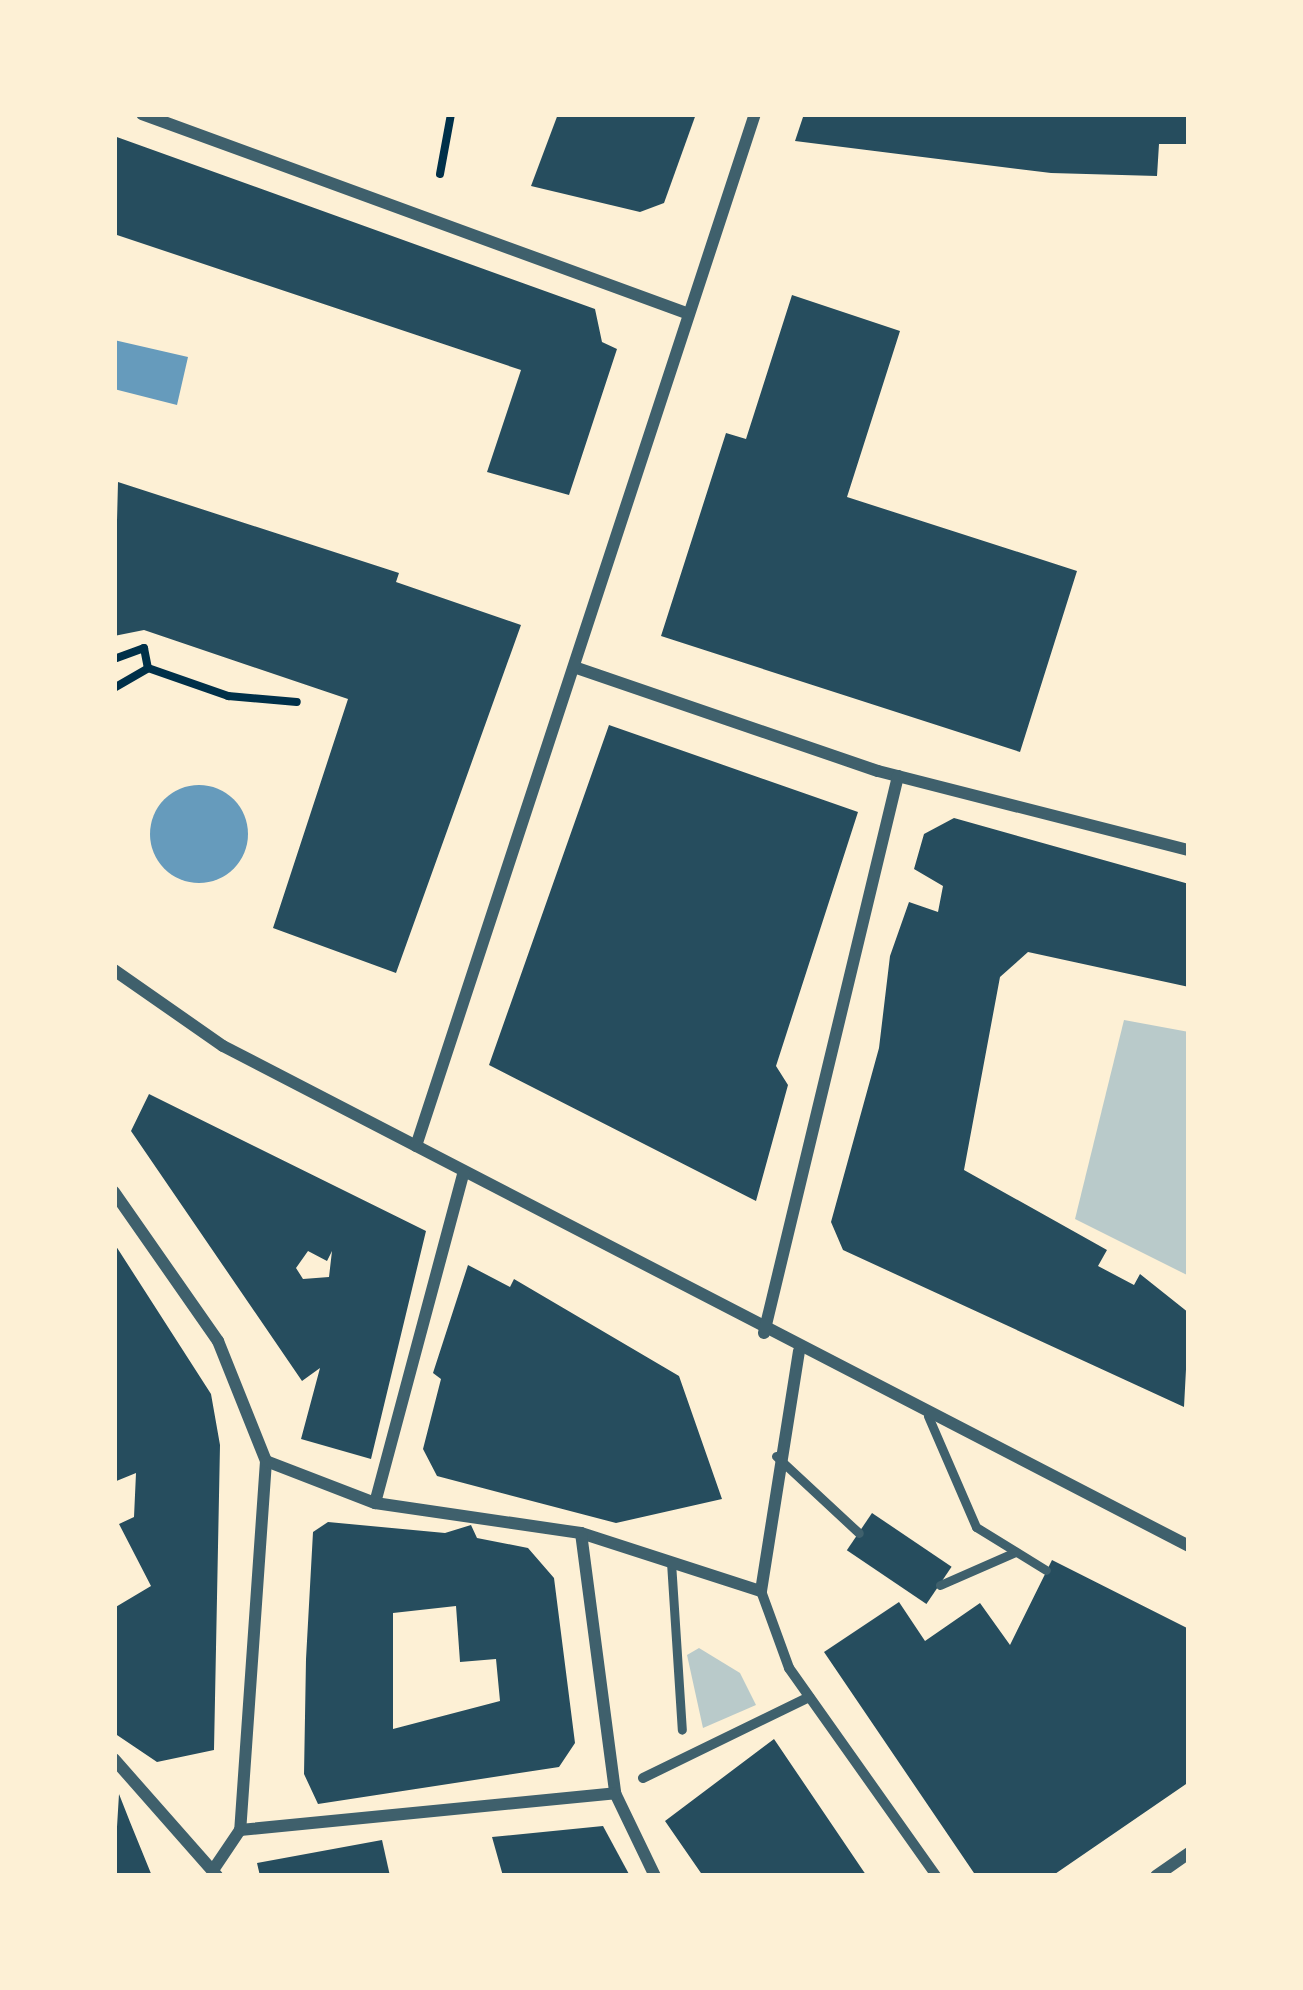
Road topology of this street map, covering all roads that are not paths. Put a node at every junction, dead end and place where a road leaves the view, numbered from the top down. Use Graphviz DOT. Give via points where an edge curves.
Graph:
graph roads {
  1 [pos="142,114"];
  2 [pos="755,114"];
  3 [pos="689,314"];
  4 [pos="574,668"];
  5 [pos="898,776"];
  6 [pos="1189,850"];
  7 [pos="114,970"];
  8 [pos="416,1146"];
  9 [pos="464,1174"];
  10 [pos="114,1192"];
  11 [pos="764,1333"];
  12 [pos="799,1351"];
  13 [pos="928,1416"];
  14 [pos="776,1456"];
  15 [pos="266,1461"];
  16 [pos="375,1503"];
  17 [pos="581,1532"];
  18 [pos="859,1533"];
  19 [pos="1189,1546"];
  20 [pos="1015,1552"];
  21 [pos="671,1562"];
  22 [pos="1046,1570"];
  23 [pos="940,1585"];
  24 [pos="761,1592"];
  25 [pos="809,1697"];
  26 [pos="682,1730"];
  27 [pos="114,1759"];
  28 [pos="643,1778"];
  29 [pos="615,1793"];
  30 [pos="240,1830"];
  31 [pos="1189,1852"];
  32 [pos="216,1872"];
  33 [pos="656,1876"];
  34 [pos="936,1876"];
  35 [pos="1156,1876"];
  1 -- 3 [label="street"];
  2 -- 3 [label="street"];
  3 -- 4 [label="street"];
  4 -- 5 [label="street"];
  4 -- 8 [label="street"];
  5 -- 6 [label="street"];
  5 -- 11 [label="street"];
  7 -- 8 [label="street" via="224,1046"];
  8 -- 9 [label="street"];
  9 -- 11 [label="street"];
  9 -- 16 [label="street"];
  10 -- 15 [label="street" via="218,1341"];
  11 -- 12 [label="street"];
  12 -- 13 [label="street"];
  12 -- 14 [label="street"];
  13 -- 19 [label="street"];
  13 -- 20 [label="lane" via="976,1527"];
  14 -- 18 [label="lane"];
  14 -- 24 [label="street"];
  15 -- 16 [label="street"];
  15 -- 30 [label="street"];
  16 -- 17 [label="street"];
  17 -- 21 [label="street"];
  17 -- 29 [label="street"];
  20 -- 22 [label="lane"];
  20 -- 23 [label="lane"];
  21 -- 24 [label="street"];
  21 -- 26 [label="lane"];
  24 -- 25 [label="street"];
  25 -- 28 [label="street"];
  25 -- 34 [label="street"];
  27 -- 32 [label="street"];
  29 -- 30 [label="street"];
  29 -- 33 [label="street"];
  30 -- 32 [label="street"];
  31 -- 35 [label="street"];
}
